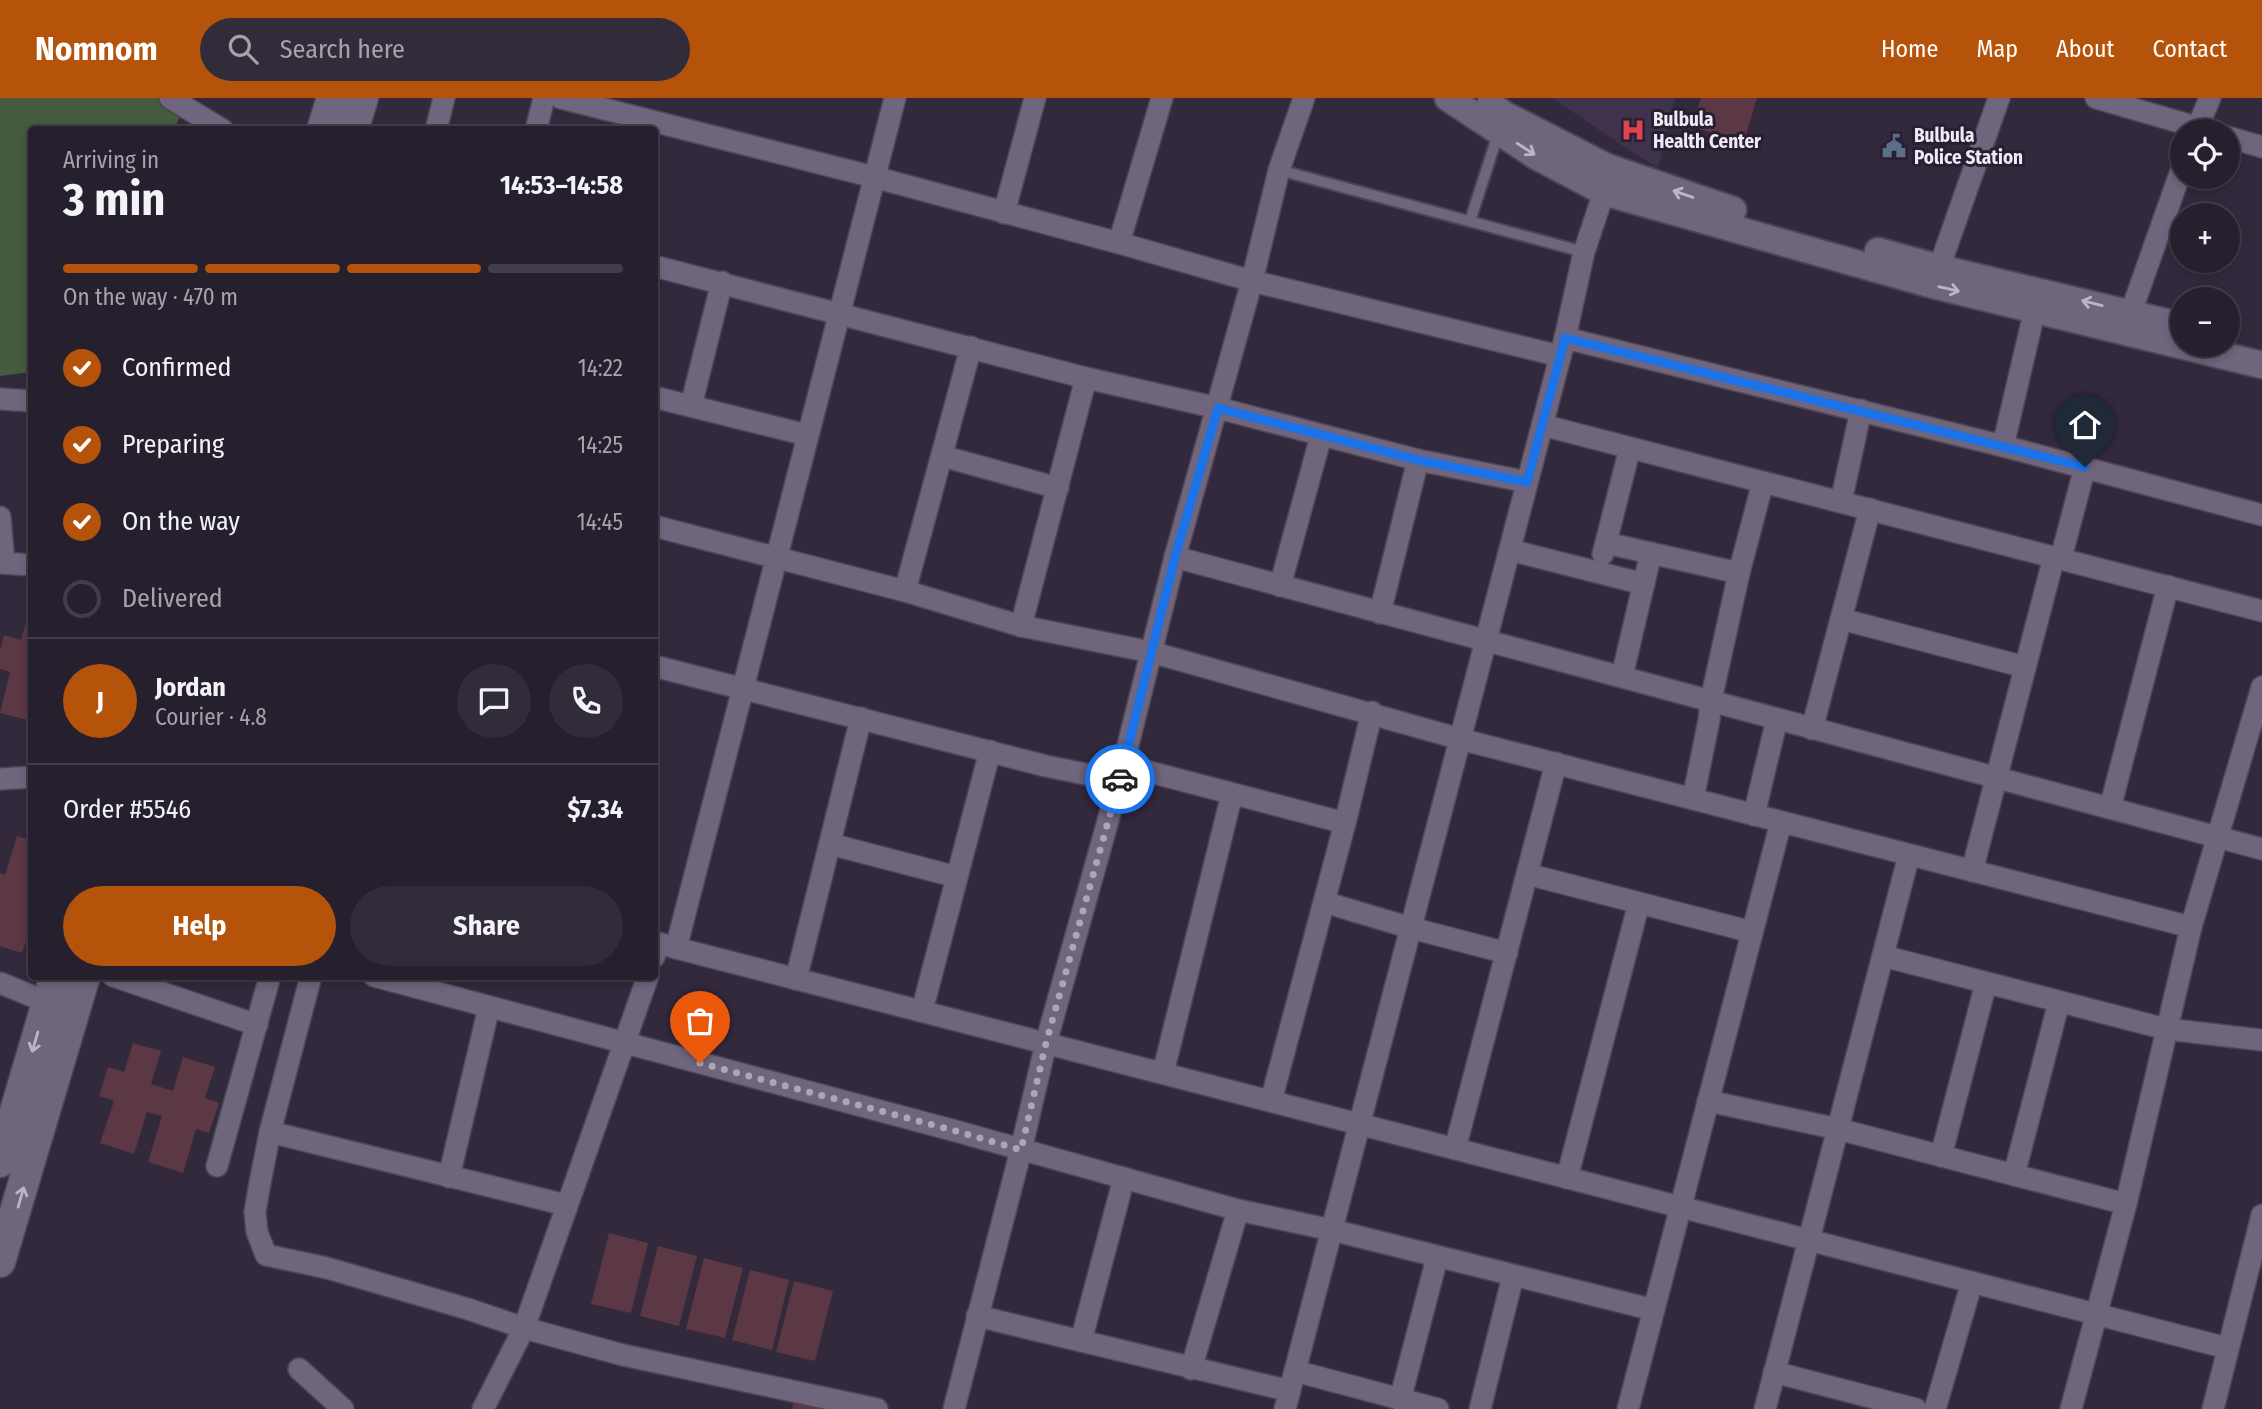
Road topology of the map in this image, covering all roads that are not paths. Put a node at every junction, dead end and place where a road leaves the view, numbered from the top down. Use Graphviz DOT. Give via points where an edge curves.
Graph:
graph roads {
  1 [pos="170,98"];
  2 [pos="332,98"];
  3 [pos="363,98"];
  4 [pos="444,98"];
  5 [pos="544,98"];
  6 [pos="561,98"];
  7 [pos="895,98"];
  8 [pos="1035,98"];
  9 [pos="1162,98"];
  10 [pos="1304,98"];
  11 [pos="1448,98"];
  12 [pos="1481,98"];
  13 [pos="2000,98"];
  14 [pos="2096,98"];
  15 [pos="2210,98"];
  16 [pos="2204,119"];
  17 [pos="2170,121"];
  18 [pos="216,126"];
  19 [pos="323,126"];
  20 [pos="354,126"];
  21 [pos="437,126"];
  22 [pos="537,126"];
  23 [pos="1499,131"];
  24 [pos="2240,141"];
  25 [pos="2262,147"];
  26 [pos="1279,170"];
  27 [pos="874,177"];
  28 [pos="2175,189"];
  29 [pos="1604,192"];
  30 [pos="1004,213"];
  31 [pos="1470,221"];
  32 [pos="1119,243"];
  33 [pos="1584,252"];
  34 [pos="658,267"];
  35 [pos="1939,268"];
  36 [pos="1252,281"];
  37 [pos="722,282"];
  38 [pos="2035,309"];
  39 [pos="2131,312"];
  40 [pos="840,313"];
  41 [pos="2170,323"];
  42 [pos="2240,341"];
  43 [pos="971,347"];
  44 [pos="1562,347"];
  45 [pos="2262,347"];
  46 [pos="2262,365"];
  47 [pos="1086,378"];
  48 [pos="658,398"];
  49 [pos="0,399"];
  50 [pos="28,401"];
  51 [pos="691,406"];
  52 [pos="1218,408"];
  53 [pos="1861,410"];
  54 [pos="1542,425"];
  55 [pos="807,435"];
  56 [pos="1321,436"];
  57 [pos="2003,446"];
  58 [pos="1630,447"];
  59 [pos="942,456"];
  60 [pos="1418,460"];
  61 [pos="2085,467"];
  62 [pos="1527,482"];
  63 [pos="1763,482"];
  64 [pos="1058,488"];
  65 [pos="1841,502"];
  66 [pos="1870,509"];
  67 [pos="2262,515"];
  68 [pos="0,517"];
  69 [pos="658,527"];
  70 [pos="1606,543"];
  71 [pos="1510,550"];
  72 [pos="1651,553"];
  73 [pos="1175,557"];
  74 [pos="776,558"];
  75 [pos="2057,558"];
  76 [pos="2,563"];
  77 [pos="28,565"];
  78 [pos="1598,572"];
  79 [pos="1739,573"];
  80 [pos="1644,584"];
  81 [pos="1280,586"];
  82 [pos="2168,586"];
  83 [pos="905,591"];
  84 [pos="2262,611"];
  85 [pos="1380,613"];
  86 [pos="1841,619"];
  87 [pos="1021,626"];
  88 [pos="1486,641"];
  89 [pos="1151,652"];
  90 [pos="658,667"];
  91 [pos="2025,667"];
  92 [pos="1622,677"];
  93 [pos="2262,687"];
  94 [pos="744,689"];
  95 [pos="1711,700"];
  96 [pos="1371,712"];
  97 [pos="861,719"];
  98 [pos="1777,719"];
  99 [pos="1812,729"];
  100 [pos="1460,739"];
  101 [pos="990,751"];
  102 [pos="1556,763"];
  103 [pos="1121,773"];
  104 [pos="28,778"];
  105 [pos="0,779"];
  106 [pos="1996,779"];
  107 [pos="1232,794"];
  108 [pos="1693,799"];
  109 [pos="2110,808"];
  110 [pos="1754,815"];
  111 [pos="1781,822"];
  112 [pos="1345,823"];
  113 [pos="2216,837"];
  114 [pos="830,844"];
  115 [pos="2262,849"];
  116 [pos="1909,855"];
  117 [pos="1972,871"];
  118 [pos="1527,874"];
  119 [pos="957,877"];
  120 [pos="1324,902"];
  121 [pos="1639,903"];
  122 [pos="1411,928"];
  123 [pos="2191,928"];
  124 [pos="1752,932"];
  125 [pos="661,947"];
  126 [pos="1507,953"];
  127 [pos="1883,956"];
  128 [pos="796,979"];
  129 [pos="84,980"];
  130 [pos="125,980"];
  131 [pos="270,980"];
  132 [pos="310,980"];
  133 [pos="389,980"];
  134 [pos="647,980"];
  135 [pos="1986,983"];
  136 [pos="0,984"];
  137 [pos="51,989"];
  138 [pos="2059,1002"];
  139 [pos="489,1007"];
  140 [pos="922,1011"];
  141 [pos="257,1025"];
  142 [pos="2166,1029"];
  143 [pos="2262,1040"];
  144 [pos="624,1043"];
  145 [pos="1046,1043"];
  146 [pos="1163,1073"];
  147 [pos="1271,1101"];
  148 [pos="1709,1101"];
  149 [pos="7,1117"];
  150 [pos="1359,1124"];
  151 [pos="1838,1129"];
  152 [pos="270,1132"];
  153 [pos="1455,1149"];
  154 [pos="1021,1150"];
  155 [pos="1941,1156"];
  156 [pos="0,1162"];
  157 [pos="217,1166"];
  158 [pos="2014,1175"];
  159 [pos="450,1177"];
  160 [pos="1124,1178"];
  161 [pos="1567,1178"];
  162 [pos="2126,1204"];
  163 [pos="566,1205"];
  164 [pos="1681,1207"];
  165 [pos="1238,1209"];
  166 [pos="2262,1215"];
  167 [pos="1332,1230"];
  168 [pos="1809,1240"];
  169 [pos="1437,1258"];
  170 [pos="0,1262"];
  171 [pos="2254,1275"];
  172 [pos="1513,1276"];
  173 [pos="1972,1282"];
  174 [pos="1654,1310"];
  175 [pos="2096,1314"];
  176 [pos="976,1316"];
  177 [pos="524,1328"];
  178 [pos="1081,1341"];
  179 [pos="2227,1348"];
  180 [pos="299,1369"];
  181 [pos="1191,1369"];
  182 [pos="1774,1372"];
  183 [pos="1290,1390"];
  184 [pos="1400,1400"];
  185 [pos="343,1409"];
  186 [pos="482,1409"];
  187 [pos="877,1409"];
  188 [pos="954,1409"];
  189 [pos="1438,1409"];
  190 [pos="1480,1409"];
  191 [pos="1628,1409"];
  192 [pos="1765,1409"];
  193 [pos="1916,1409"];
  194 [pos="1935,1409"];
  195 [pos="2071,1409"];
  196 [pos="2213,1409"];
  1 -- 18 [label="street"];
  2 -- 19 [label="main road"];
  3 -- 20 [label="main road"];
  4 -- 21 [label="street"];
  5 -- 22 [label="street"];
  6 -- 27 [label="street"];
  7 -- 27 [label="street"];
  8 -- 30 [label="street"];
  9 -- 32 [label="street"];
  10 -- 26 [label="street"];
  11 -- 23 [label="street"];
  35 -- 12 [label="street, one-way" via="1720,207 1607,167"];
  13 -- 35 [label="street"];
  14 -- 17 [label="street"];
  15 -- 16 [label="street"];
  23 -- 29 [label="street, one-way"];
  23 -- 31 [label="lane"];
  24 -- 25 [label="street"];
  26 -- 31 [label="lane"];
  26 -- 36 [label="street"];
  27 -- 30 [label="street"];
  27 -- 40 [label="street"];
  28 -- 39 [label="street"];
  29 -- 33 [label="street"];
  29 -- 38 [label="street, one-way" via="1933,285"];
  30 -- 32 [label="street"];
  31 -- 33 [label="lane"];
  32 -- 36 [label="street"];
  33 -- 44 [label="street"];
  34 -- 37 [label="street"];
  39 -- 35 [label="street, one-way"];
  36 -- 44 [label="street"];
  36 -- 52 [label="street"];
  37 -- 40 [label="street"];
  37 -- 51 [label="street"];
  38 -- 46 [label="street"];
  38 -- 57 [label="street"];
  39 -- 41 [label="street"];
  40 -- 43 [label="street"];
  40 -- 55 [label="street"];
  42 -- 45 [label="street"];
  43 -- 47 [label="street"];
  43 -- 59 [label="street"];
  44 -- 53 [label="street"];
  44 -- 54 [label="street"];
  47 -- 52 [label="street"];
  47 -- 64 [label="street"];
  48 -- 51 [label="street"];
  49 -- 50 [label="street"];
  51 -- 55 [label="street"];
  52 -- 56 [label="street"];
  52 -- 73 [label="street"];
  53 -- 57 [label="street"];
  53 -- 65 [label="street"];
  54 -- 58 [label="street"];
  54 -- 62 [label="street"];
  55 -- 74 [label="street"];
  56 -- 60 [label="street"];
  56 -- 81 [label="street"];
  57 -- 61 [label="street"];
  58 -- 63 [label="street"];
  58 -- 70 [label="street"];
  59 -- 64 [label="street"];
  59 -- 83 [label="street"];
  60 -- 62 [label="street"];
  60 -- 85 [label="street"];
  61 -- 67 [label="street"];
  61 -- 75 [label="street"];
  62 -- 71 [label="street"];
  63 -- 65 [label="street"];
  63 -- 79 [label="street"];
  64 -- 87 [label="street"];
  65 -- 66 [label="street"];
  66 -- 75 [label="street"];
  66 -- 86 [label="street"];
  68 -- 76 [label="street"];
  69 -- 74 [label="street"];
  70 -- 72 [label="street"];
  70 -- 78 [label="street"];
  71 -- 78 [label="street"];
  71 -- 88 [label="street"];
  72 -- 79 [label="street"];
  72 -- 80 [label="street"];
  73 -- 81 [label="street"];
  73 -- 89 [label="street"];
  74 -- 83 [label="street"];
  74 -- 94 [label="street"];
  75 -- 82 [label="street"];
  75 -- 91 [label="street"];
  76 -- 77 [label="street"];
  78 -- 80 [label="street"];
  79 -- 95 [label="street"];
  80 -- 92 [label="street"];
  81 -- 85 [label="street"];
  82 -- 84 [label="street"];
  82 -- 109 [label="street"];
  83 -- 87 [label="street"];
  85 -- 88 [label="street"];
  86 -- 91 [label="street"];
  86 -- 99 [label="street"];
  87 -- 89 [label="street"];
  88 -- 92 [label="street"];
  88 -- 100 [label="street"];
  89 -- 96 [label="street"];
  89 -- 103 [label="street"];
  90 -- 94 [label="street"];
  91 -- 106 [label="street"];
  92 -- 95 [label="street"];
  93 -- 113 [label="street"];
  94 -- 97 [label="street"];
  94 -- 125 [label="street"];
  95 -- 98 [label="street"];
  95 -- 108 [label="street"];
  96 -- 100 [label="street"];
  96 -- 112 [label="street"];
  97 -- 101 [label="street"];
  97 -- 114 [label="street"];
  98 -- 99 [label="street"];
  98 -- 110 [label="street"];
  99 -- 106 [label="street"];
  100 -- 102 [label="street"];
  100 -- 122 [label="street"];
  101 -- 103 [label="street"];
  101 -- 119 [label="street"];
  102 -- 108 [label="street"];
  102 -- 118 [label="street"];
  103 -- 107 [label="street"];
  103 -- 145 [label="street"];
  104 -- 105 [label="street"];
  106 -- 109 [label="street"];
  106 -- 117 [label="street"];
  107 -- 112 [label="street"];
  107 -- 146 [label="street"];
  108 -- 110 [label="street"];
  109 -- 113 [label="street"];
  110 -- 111 [label="street"];
  111 -- 116 [label="street"];
  111 -- 124 [label="street"];
  112 -- 120 [label="street"];
  113 -- 115 [label="street"];
  113 -- 123 [label="street"];
  114 -- 119 [label="street"];
  114 -- 128 [label="street"];
  116 -- 117 [label="street"];
  116 -- 127 [label="street"];
  117 -- 123 [label="street"];
  118 -- 121 [label="street"];
  118 -- 126 [label="street"];
  119 -- 140 [label="street"];
  120 -- 122 [label="street"];
  120 -- 147 [label="street"];
  121 -- 124 [label="street"];
  121 -- 161 [label="street"];
  122 -- 126 [label="street"];
  122 -- 150 [label="street"];
  123 -- 142 [label="street"];
  124 -- 148 [label="street"];
  125 -- 128 [label="street"];
  126 -- 153 [label="street"];
  127 -- 135 [label="street"];
  127 -- 151 [label="street"];
  128 -- 140 [label="street"];
  170 -- 129 [label="main road, one-way"];
  130 -- 141 [label="street"];
  131 -- 141 [label="street"];
  132 -- 152 [label="street"];
  133 -- 139 [label="street"];
  134 -- 144 [label="street"];
  135 -- 138 [label="street"];
  135 -- 155 [label="street"];
  136 -- 137 [label="street"];
  137 -- 149 [label="main road, one-way"];
  138 -- 142 [label="street"];
  138 -- 158 [label="street"];
  139 -- 144 [label="street"];
  139 -- 159 [label="street"];
  140 -- 145 [label="street"];
  141 -- 157 [label="street"];
  142 -- 143 [label="street"];
  142 -- 162 [label="street"];
  144 -- 154 [label="street"];
  144 -- 163 [label="street"];
  145 -- 146 [label="street"];
  145 -- 154 [label="street"];
  146 -- 147 [label="street"];
  147 -- 150 [label="street"];
  148 -- 151 [label="street"];
  148 -- 164 [label="street"];
  149 -- 156 [label="main road"];
  150 -- 153 [label="street"];
  150 -- 167 [label="street"];
  151 -- 155 [label="street"];
  151 -- 168 [label="street"];
  152 -- 159 [label="street"];
  152 -- 177 [label="street" via="256,1212 257,1233 266,1255 327,1268"];
  153 -- 161 [label="street"];
  154 -- 160 [label="street"];
  154 -- 176 [label="street"];
  155 -- 158 [label="street"];
  158 -- 162 [label="street"];
  159 -- 163 [label="street"];
  160 -- 165 [label="street"];
  160 -- 178 [label="street"];
  161 -- 164 [label="street"];
  162 -- 175 [label="street"];
  163 -- 177 [label="street"];
  164 -- 168 [label="street"];
  164 -- 174 [label="street"];
  165 -- 167 [label="street"];
  165 -- 181 [label="street"];
  166 -- 171 [label="street"];
  167 -- 169 [label="street"];
  167 -- 183 [label="street"];
  168 -- 173 [label="street"];
  168 -- 182 [label="street"];
  169 -- 172 [label="street"];
  169 -- 184 [label="street"];
  171 -- 179 [label="street"];
  172 -- 174 [label="street"];
  172 -- 190 [label="street"];
  173 -- 175 [label="street"];
  173 -- 194 [label="street"];
  174 -- 191 [label="street"];
  175 -- 179 [label="street"];
  175 -- 195 [label="street"];
  176 -- 178 [label="street"];
  176 -- 188 [label="street"];
  177 -- 186 [label="street"];
  177 -- 187 [label="street" via="623,1356"];
  178 -- 181 [label="street"];
  179 -- 196 [label="street"];
  180 -- 185 [label="street"];
  181 -- 183 [label="street"];
  182 -- 192 [label="street"];
  182 -- 193 [label="street"];
  183 -- 184 [label="street"];
  184 -- 189 [label="street"];
}
